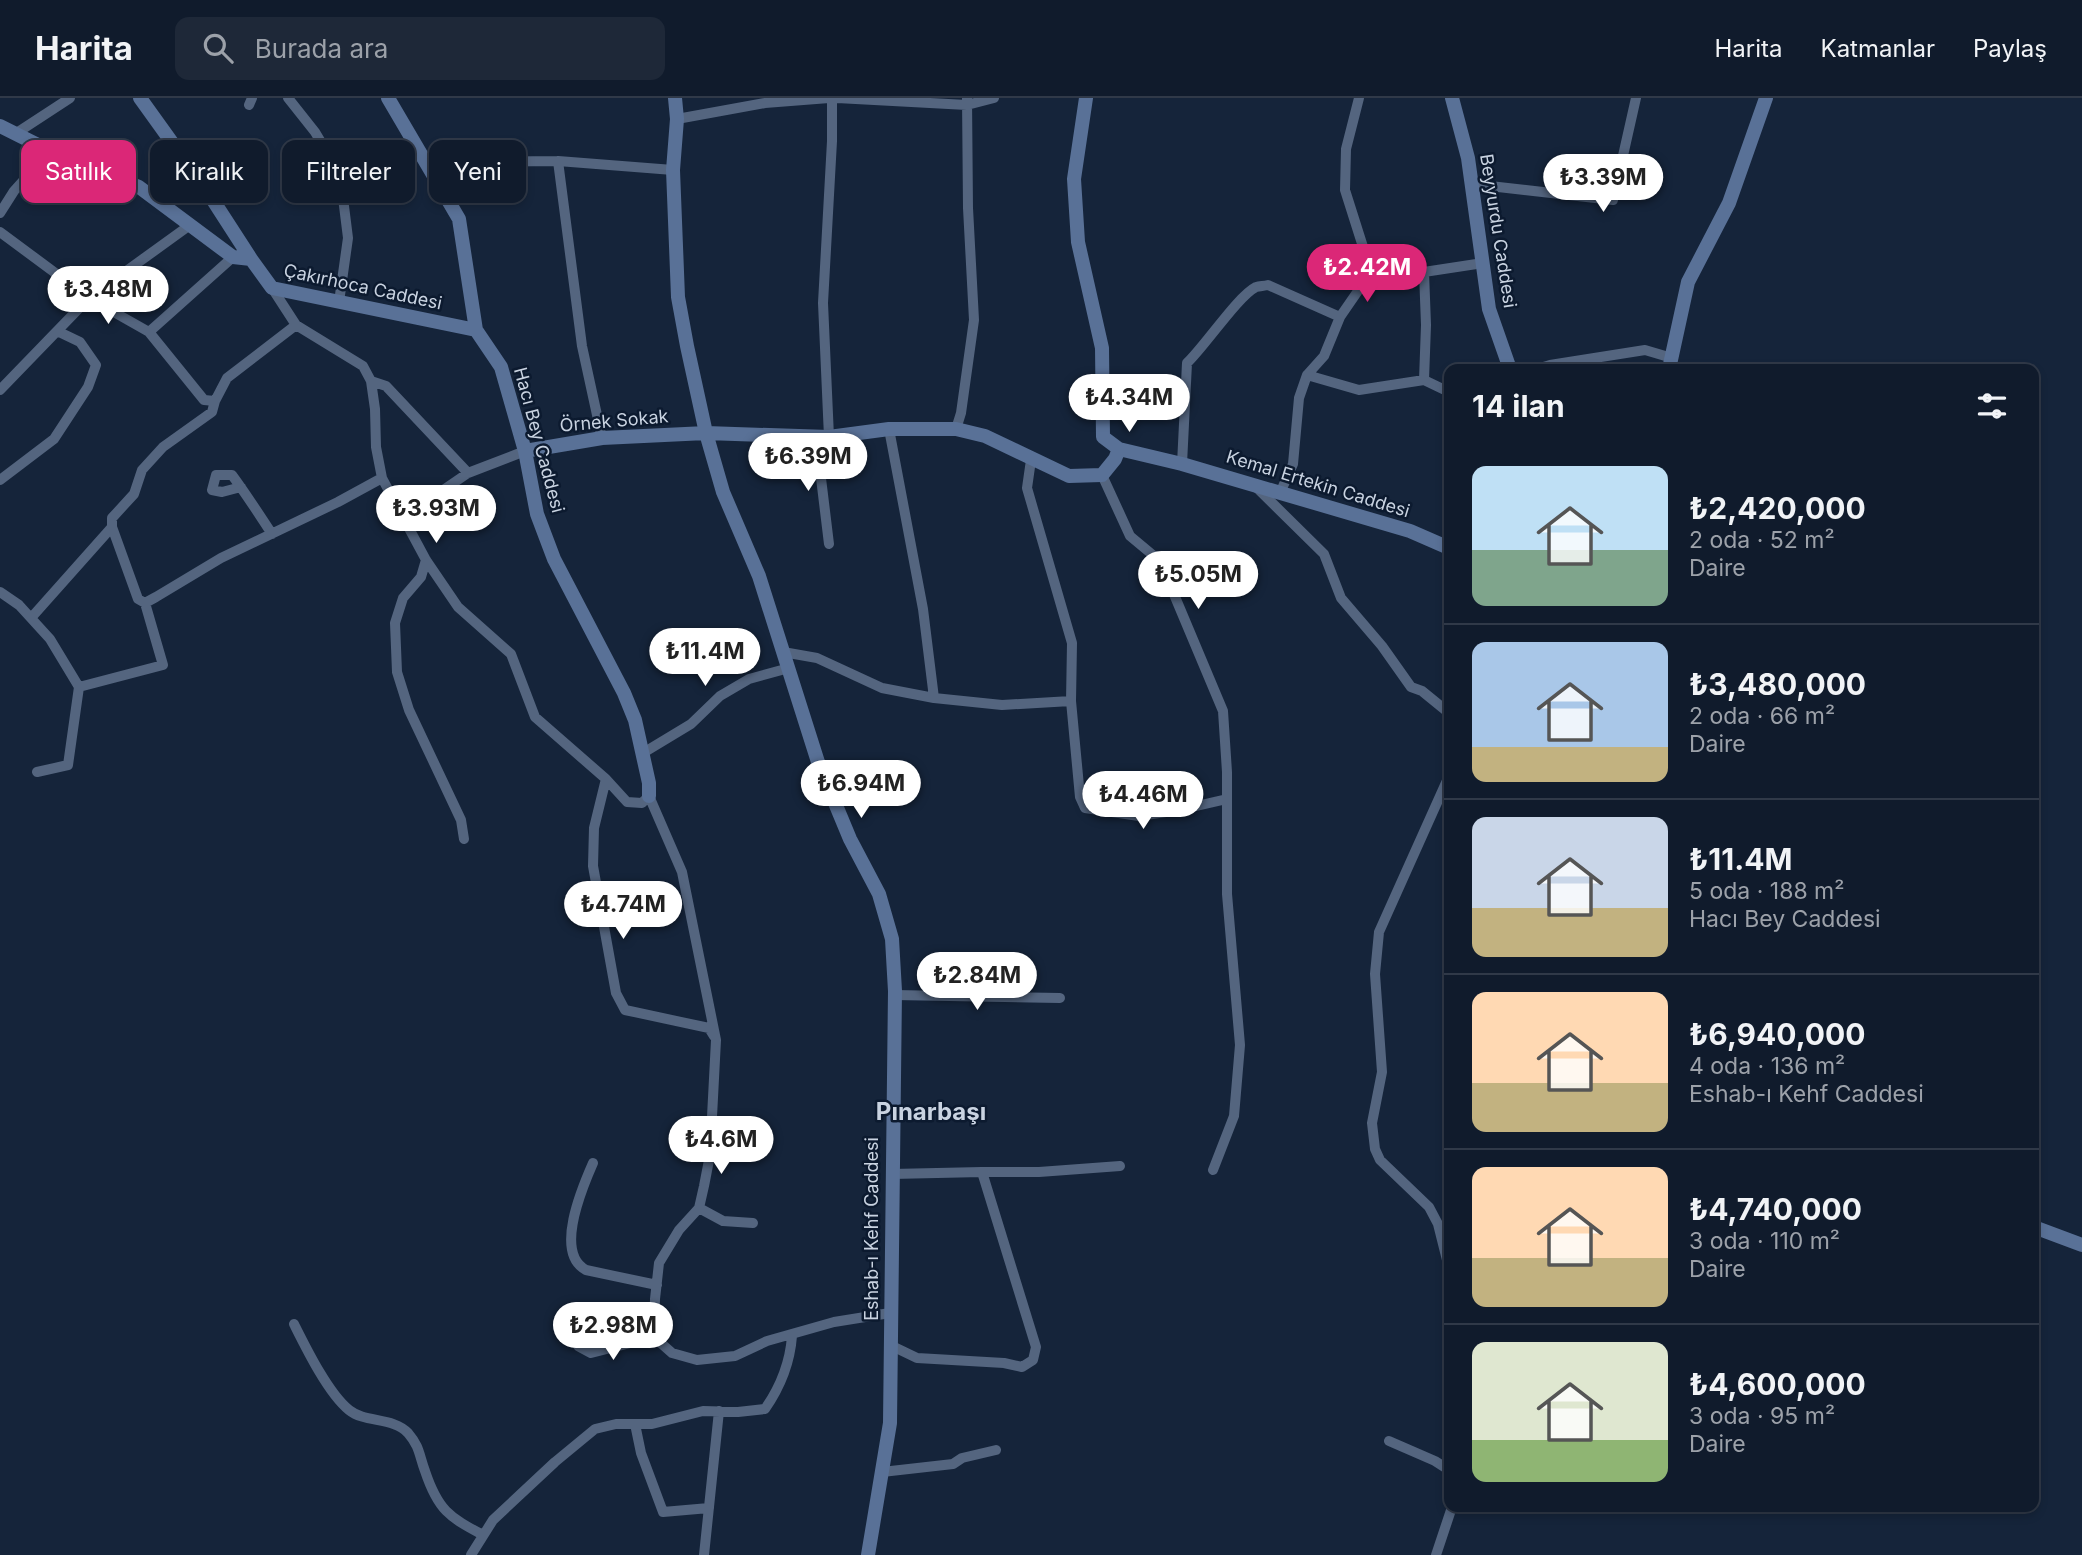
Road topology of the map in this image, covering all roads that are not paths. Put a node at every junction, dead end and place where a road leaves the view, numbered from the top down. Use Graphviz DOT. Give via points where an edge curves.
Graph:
graph roads {
  1 [pos="70,98"];
  2 [pos="140,98"];
  3 [pos="288,98"];
  4 [pos="388,98"];
  5 [pos="675,98"];
  6 [pos="833,98"];
  7 [pos="994,98"];
  8 [pos="1086,98"];
  9 [pos="1359,98"];
  10 [pos="1452,98"];
  11 [pos="1636,98"];
  12 [pos="1766,98"];
  13 [pos="967,102"];
  14 [pos="677,119"];
  15 [pos="0,126"];
  16 [pos="15,134"];
  17 [pos="27,140"];
  18 [pos="558,161"];
  19 [pos="426,162"];
  20 [pos="673,170"];
  21 [pos="21,182"];
  22 [pos="1472,184"];
  23 [pos="136,186"];
  24 [pos="0,213"];
  25 [pos="190,225"];
  26 [pos="0,232"];
  27 [pos="233,257"];
  28 [pos="251,259"];
  29 [pos="1483,263"];
  30 [pos="1371,272"];
  31 [pos="1424,272"];
  32 [pos="272,288"];
  33 [pos="89,298"];
  34 [pos="339,302"];
  35 [pos="1340,317"];
  36 [pos="296,325"];
  37 [pos="475,330"];
  38 [pos="57,331"];
  39 [pos="149,332"];
  40 [pos="1508,364"];
  41 [pos="1556,364"];
  42 [pos="1670,364"];
  43 [pos="1307,375"];
  44 [pos="1424,380"];
  45 [pos="371,381"];
  46 [pos="0,390"];
  47 [pos="1444,390"];
  48 [pos="215,401"];
  49 [pos="889,429"];
  50 [pos="956,429"];
  51 [pos="706,433"];
  52 [pos="822,437"];
  53 [pos="602,438"];
  54 [pos="1119,449"];
  55 [pos="525,451"];
  56 [pos="1031,460"];
  57 [pos="1182,464"];
  58 [pos="468,473"];
  59 [pos="1102,475"];
  60 [pos="382,478"];
  61 [pos="0,480"];
  62 [pos="1256,486"];
  63 [pos="241,487"];
  64 [pos="1280,493"];
  65 [pos="404,517"];
  66 [pos="112,527"];
  67 [pos="272,534"];
  68 [pos="829,544"];
  69 [pos="1444,546"];
  70 [pos="426,560"];
  71 [pos="0,592"];
  72 [pos="145,603"];
  73 [pos="31,618"];
  74 [pos="783,652"];
  75 [pos="789,668"];
  76 [pos="79,687"];
  77 [pos="934,698"];
  78 [pos="1071,701"];
  79 [pos="1444,709"];
  80 [pos="643,753"];
  81 [pos="37,772"];
  82 [pos="606,779"];
  83 [pos="1444,787"];
  84 [pos="649,796"];
  85 [pos="1227,799"];
  86 [pos="464,839"];
  87 [pos="894,995"];
  88 [pos="1060,998"];
  89 [pos="716,1040"];
  90 [pos="593,1163"];
  91 [pos="1120,1166"];
  92 [pos="1213,1170"];
  93 [pos="982,1172"];
  94 [pos="892,1174"];
  95 [pos="699,1208"];
  96 [pos="753,1223"];
  97 [pos="2039,1229"];
  98 [pos="2082,1245"];
  99 [pos="1444,1248"];
  100 [pos="657,1285"];
  101 [pos="576,1307"];
  102 [pos="890,1313"];
  103 [pos="294,1324"];
  104 [pos="654,1336"];
  105 [pos="792,1336"];
  106 [pos="892,1346"];
  107 [pos="719,1411"];
  108 [pos="635,1424"];
  109 [pos="1389,1441"];
  110 [pos="996,1450"];
  111 [pos="1444,1468"];
  112 [pos="882,1472"];
  113 [pos="709,1508"];
  114 [pos="1450,1512"];
  115 [pos="483,1535"];
  116 [pos="704,1552"];
  117 [pos="471,1555"];
  118 [pos="868,1555"];
  119 [pos="1436,1555"];
  1 -- 16 [label="street"];
  2 -- 28 [label="street, Çakırhoca Caddesi"];
  3 -- 34 [label="street" via="340,174 348,238"];
  4 -- 19 [label="street, Hacı Bey Caddesi"];
  5 -- 14 [label="street, Eshab-ı Kehf Caddesi"];
  6 -- 13 [label="street"];
  6 -- 14 [label="street" via="765,103"];
  6 -- 52 [label="street"];
  7 -- 13 [label="street"];
  8 -- 54 [label="street" via="1074,178 1079,242 1102,348 1103,436"];
  9 -- 30 [label="street" via="1346,149 1345,190"];
  10 -- 22 [label="street, Beyyurdu Caddesi"];
  11 -- 22 [label="street" via="1613,200"];
  12 -- 42 [label="street" via="1729,203 1688,282"];
  13 -- 50 [label="street" via="974,320"];
  14 -- 20 [label="street, Eshab-ı Kehf Caddesi"];
  15 -- 16 [label="street"];
  16 -- 17 [label="street"];
  18 -- 19 [label="street"];
  18 -- 20 [label="street"];
  18 -- 53 [label="street" via="582,346"];
  19 -- 37 [label="street, Hacı Bey Caddesi" via="459,219"];
  20 -- 51 [label="street, Eshab-ı Kehf Caddesi" via="678,297"];
  21 -- 24 [label="street"];
  22 -- 29 [label="street, Beyyurdu Caddesi"];
  23 -- 25 [label="street"];
  25 -- 27 [label="street"];
  25 -- 33 [label="street"];
  26 -- 33 [label="street"];
  27 -- 28 [label="street"];
  27 -- 39 [label="street"];
  28 -- 32 [label="street, Çakırhoca Caddesi"];
  29 -- 31 [label="street"];
  29 -- 40 [label="street, Beyyurdu Caddesi" via="1489,309"];
  30 -- 31 [label="street"];
  30 -- 35 [label="street"];
  31 -- 44 [label="street"];
  32 -- 34 [label="street, Çakırhoca Caddesi"];
  32 -- 36 [label="street"];
  33 -- 38 [label="street"];
  33 -- 39 [label="street"];
  34 -- 37 [label="street, Çakırhoca Caddesi"];
  35 -- 43 [label="street" via="1324,356"];
  35 -- 57 [label="street" via="1268,285 1256,287 1187,363"];
  36 -- 45 [label="street" via="363,366"];
  36 -- 48 [label="street" via="227,378"];
  37 -- 55 [label="street, Hacı Bey Caddesi" via="501,367"];
  38 -- 46 [label="street"];
  38 -- 61 [label="street" via="80,342 96,365 88,387 54,439"];
  39 -- 48 [label="street" via="204,400"];
  41 -- 42 [label="street" via="1645,350"];
  43 -- 44 [label="street" via="1359,390"];
  43 -- 64 [label="street" via="1299,398 1293,464"];
  44 -- 47 [label="street"];
  45 -- 58 [label="street" via="386,386"];
  45 -- 60 [label="street"];
  48 -- 66 [label="street" via="212,412 163,447 142,470 134,494 112,518"];
  49 -- 50 [label="street, Örnek Sokak"];
  49 -- 52 [label="street, Örnek Sokak"];
  49 -- 77 [label="street" via="923,609"];
  50 -- 56 [label="street, Örnek Sokak" via="985,436"];
  51 -- 52 [label="street, Örnek Sokak"];
  51 -- 53 [label="street, Örnek Sokak"];
  51 -- 74 [label="street, Eshab-ı Kehf Caddesi" via="723,492 759,576"];
  52 -- 68 [label="street"];
  53 -- 55 [label="street, Örnek Sokak"];
  54 -- 57 [label="street, Kemal Ertekin Caddesi"];
  54 -- 59 [label="street"];
  55 -- 58 [label="street"];
  55 -- 80 [label="street, Hacı Bey Caddesi" via="545,537 624,694"];
  56 -- 59 [label="street, Örnek Sokak" via="1069,476"];
  56 -- 78 [label="street" via="1027,488 1072,643"];
  57 -- 62 [label="street, Kemal Ertekin Caddesi"];
  58 -- 65 [label="street"];
  59 -- 85 [label="street" via="1130,536 1160,561 1223,711"];
  60 -- 65 [label="street"];
  60 -- 67 [label="street"];
  62 -- 64 [label="street, Kemal Ertekin Caddesi"];
  62 -- 79 [label="street" via="1324,554 1341,598 1411,687"];
  63 -- 63 [label="street" via="232,475 216,475 212,490 222,496"];
  63 -- 67 [label="street"];
  64 -- 69 [label="street, Kemal Ertekin Caddesi" via="1410,531"];
  65 -- 70 [label="street"];
  66 -- 72 [label="street" via="138,598"];
  66 -- 73 [label="street"];
  67 -- 72 [label="street"];
  70 -- 82 [label="street" via="458,607 511,654 535,717"];
  70 -- 86 [label="street" via="421,577 402,598 395,623 397,672 414,721 461,820"];
  71 -- 73 [label="street"];
  72 -- 76 [label="street" via="163,664"];
  73 -- 76 [label="street" via="50,639"];
  74 -- 75 [label="street, Eshab-ı Kehf Caddesi"];
  74 -- 77 [label="street" via="817,658 882,688"];
  75 -- 80 [label="street" via="750,679 720,696 691,724"];
  75 -- 87 [label="street, Eshab-ı Kehf Caddesi" via="818,762 878,894 892,939"];
  76 -- 81 [label="street" via="68,765"];
  77 -- 78 [label="street" via="1002,705"];
  78 -- 85 [label="street" via="1080,797 1085,808 1139,816"];
  80 -- 84 [label="street, Hacı Bey Caddesi"];
  82 -- 84 [label="street" via="627,803 642,803"];
  82 -- 89 [label="street" via="594,828 593,866 616,993 625,1010 709,1028"];
  83 -- 99 [label="street" via="1379,932 1375,974 1382,1072 1372,1123 1380,1160 1429,1207"];
  84 -- 89 [label="street" via="682,872"];
  85 -- 92 [label="street" via="1227,894 1240,1045 1234,1116"];
  87 -- 88 [label="street"];
  87 -- 94 [label="street, Eshab-ı Kehf Caddesi"];
  89 -- 95 [label="street" via="710,1155"];
  90 -- 100 [label="street" via="572,1225 577,1265"];
  91 -- 93 [label="street"];
  93 -- 94 [label="street"];
  93 -- 106 [label="street" via="1035,1347 1033,1360 1022,1367 917,1358"];
  94 -- 102 [label="street, Eshab-ı Kehf Caddesi"];
  95 -- 96 [label="street" via="723,1221"];
  95 -- 100 [label="street" via="679,1230 660,1263"];
  97 -- 98 [label="street"];
  100 -- 104 [label="street"];
  101 -- 104 [label="street" via="578,1346 591,1353"];
  102 -- 105 [label="street" via="834,1322"];
  102 -- 106 [label="street, Eshab-ı Kehf Caddesi"];
  103 -- 115 [label="street" via="323,1377 349,1410 405,1430 418,1446 438,1503 454,1520"];
  104 -- 105 [label="street" via="672,1353 697,1360 735,1356 767,1341"];
  105 -- 107 [label="street" via="780,1387 765,1409"];
  106 -- 112 [label="street, Eshab-ı Kehf Caddesi" via="890,1423"];
  107 -- 108 [label="street"];
  107 -- 113 [label="street"];
  108 -- 113 [label="street" via="663,1512"];
  108 -- 115 [label="street" via="595,1429 493,1520"];
  109 -- 111 [label="street"];
  110 -- 112 [label="street" via="953,1464"];
  112 -- 118 [label="street, Eshab-ı Kehf Caddesi"];
  113 -- 116 [label="street"];
  114 -- 119 [label="street"];
  115 -- 117 [label="street"];
}
